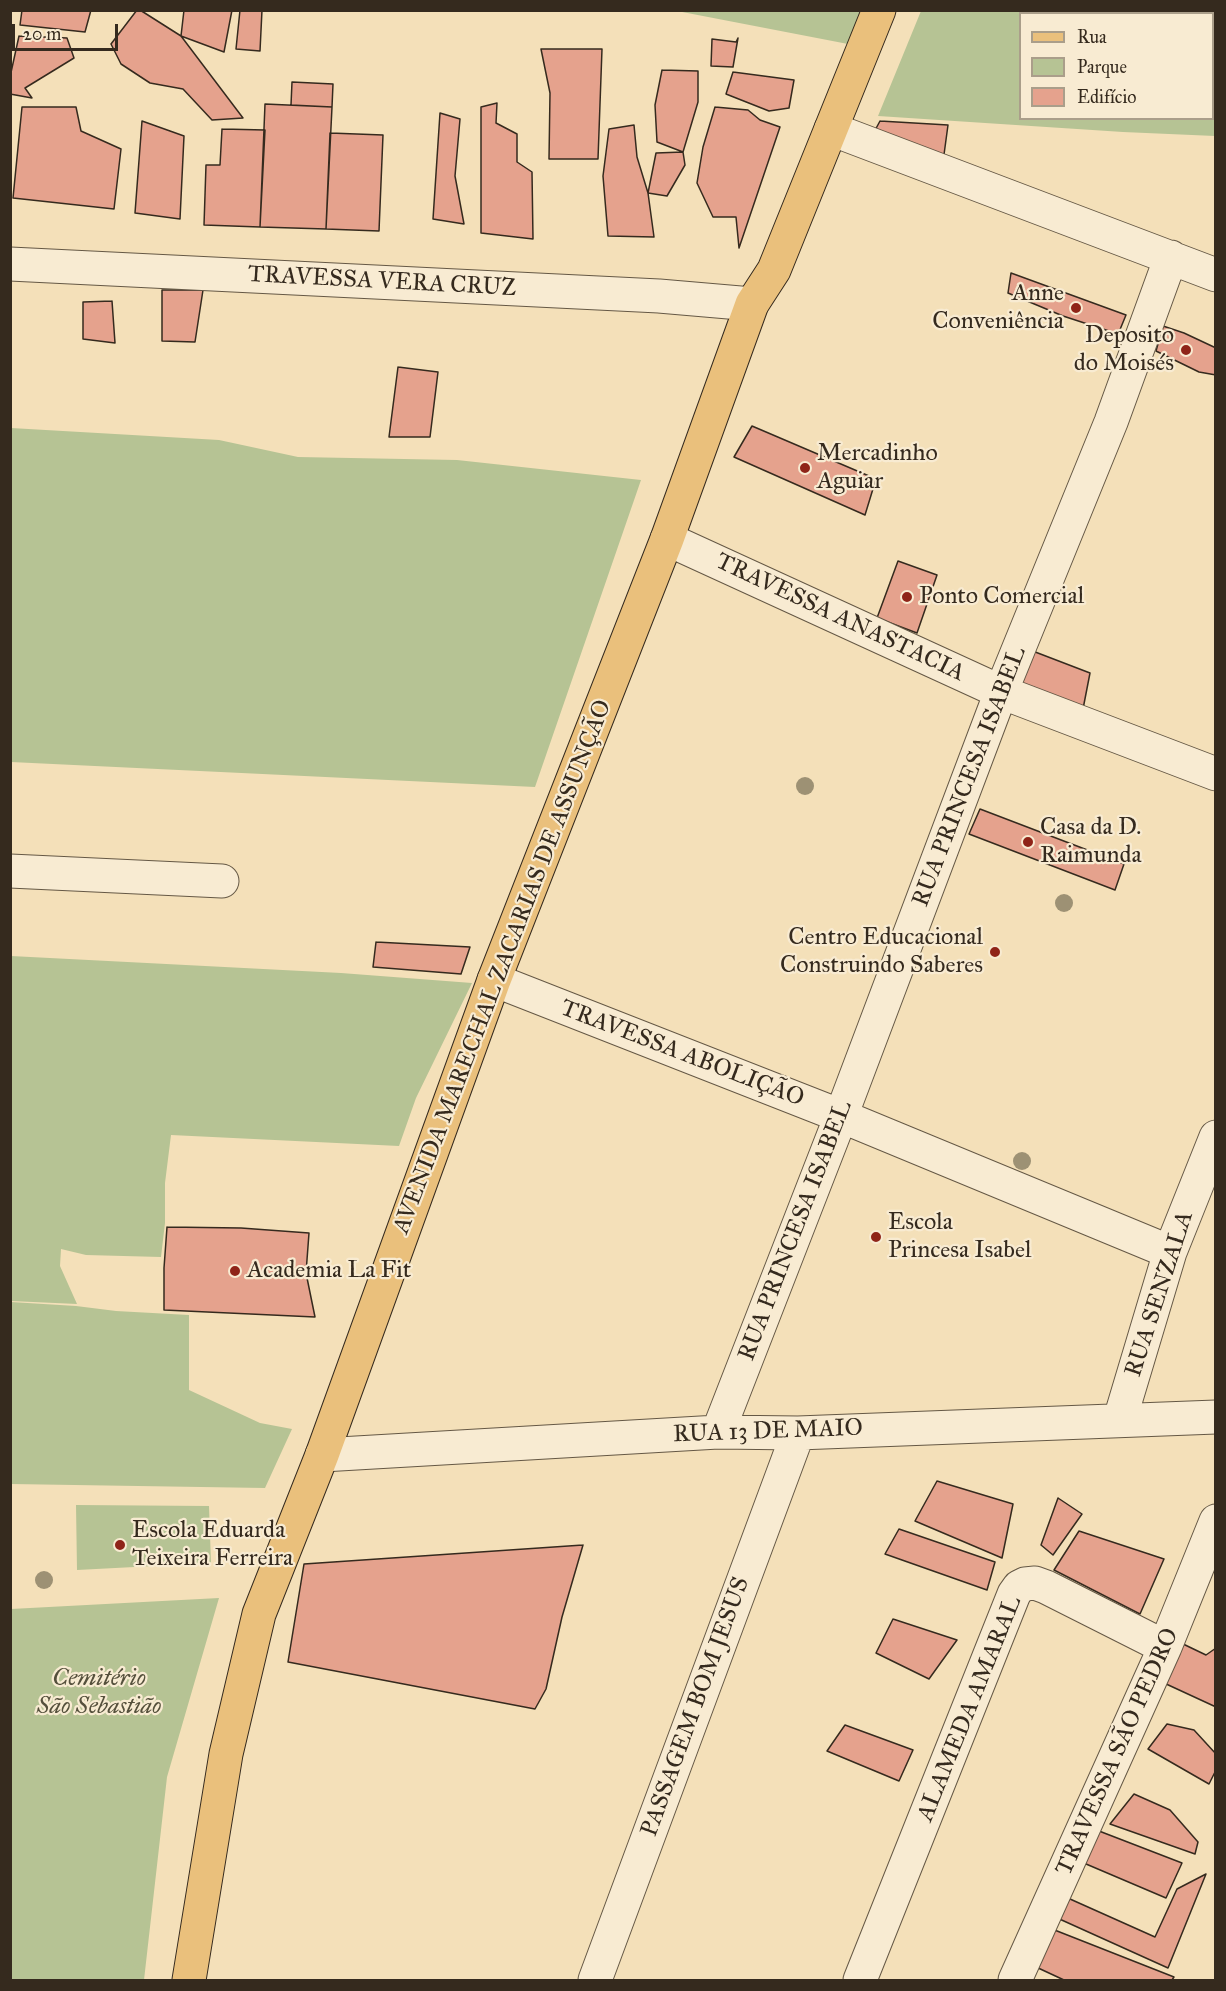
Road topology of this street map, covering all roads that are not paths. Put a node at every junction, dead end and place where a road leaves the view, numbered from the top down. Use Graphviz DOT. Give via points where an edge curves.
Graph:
graph roads {
  1 [pos="879,10"];
  2 [pos="831,129"];
  3 [pos="1171,257"];
  4 [pos="10,264"];
  5 [pos="1215,275"];
  6 [pos="752,304"];
  7 [pos="667,539"];
  8 [pos="1001,692"];
  9 [pos="1215,774"];
  10 [pos="10,871"];
  11 [pos="222,881"];
  12 [pos="494,980"];
  13 [pos="841,1116"];
  14 [pos="1215,1137"];
  15 [pos="1170,1252"];
  16 [pos="1215,1417"];
  17 [pos="1120,1419"];
  18 [pos="718,1432"];
  19 [pos="798,1432"];
  20 [pos="322,1455"];
  21 [pos="1215,1521"];
  22 [pos="1165,1647"];
  23 [pos="189,1980"];
  24 [pos="595,1980"];
  25 [pos="860,1980"];
  26 [pos="1015,1980"];
  1 -- 2 [label="main road, AVENIDA MARECHAL ZACARIAS DE ASSUNÇÃO"];
  2 -- 3 [label="street"];
  2 -- 6 [label="main road, AVENIDA MARECHAL ZACARIAS DE ASSUNÇÃO" via="774,270"];
  3 -- 5 [label="street"];
  3 -- 8 [label="street, RUA PRINCESA ISABEL" via="1111,422"];
  4 -- 6 [label="street, TRAVESSA VERA CRUZ"];
  6 -- 7 [label="main road, AVENIDA MARECHAL ZACARIAS DE ASSUNÇÃO"];
  7 -- 8 [label="street, TRAVESSA ANASTACIA"];
  7 -- 12 [label="main road, AVENIDA MARECHAL ZACARIAS DE ASSUNÇÃO"];
  8 -- 9 [label="street, TRAVESSA ANASTACIA"];
  8 -- 13 [label="street, RUA PRINCESA ISABEL"];
  10 -- 11 [label="street"];
  12 -- 13 [label="street, TRAVESSA ABOLIÇÃO"];
  12 -- 20 [label="main road, AVENIDA MARECHAL ZACARIAS DE ASSUNÇÃO"];
  13 -- 15 [label="street, TRAVESSA ABOLIÇÃO"];
  13 -- 18 [label="street, RUA PRINCESA ISABEL"];
  14 -- 15 [label="street, RUA SENZALA"];
  15 -- 17 [label="street, RUA SENZALA"];
  16 -- 17 [label="street, RUA 13 DE MAIO"];
  17 -- 19 [label="street, RUA 13 DE MAIO"];
  18 -- 19 [label="street, RUA 13 DE MAIO"];
  18 -- 20 [label="street, RUA 13 DE MAIO"];
  19 -- 24 [label="street, PASSAGEM BOM JESUS"];
  20 -- 23 [label="main road, AVENIDA MARECHAL ZACARIAS DE ASSUNÇÃO" via="259,1614 226,1754"];
  21 -- 22 [label="street, TRAVESSA SÃO PEDRO"];
  22 -- 25 [label="street, ALAMEDA AMARAL" via="1046,1587 1035,1583 1019,1587"];
  22 -- 26 [label="street, TRAVESSA SÃO PEDRO"];
}
